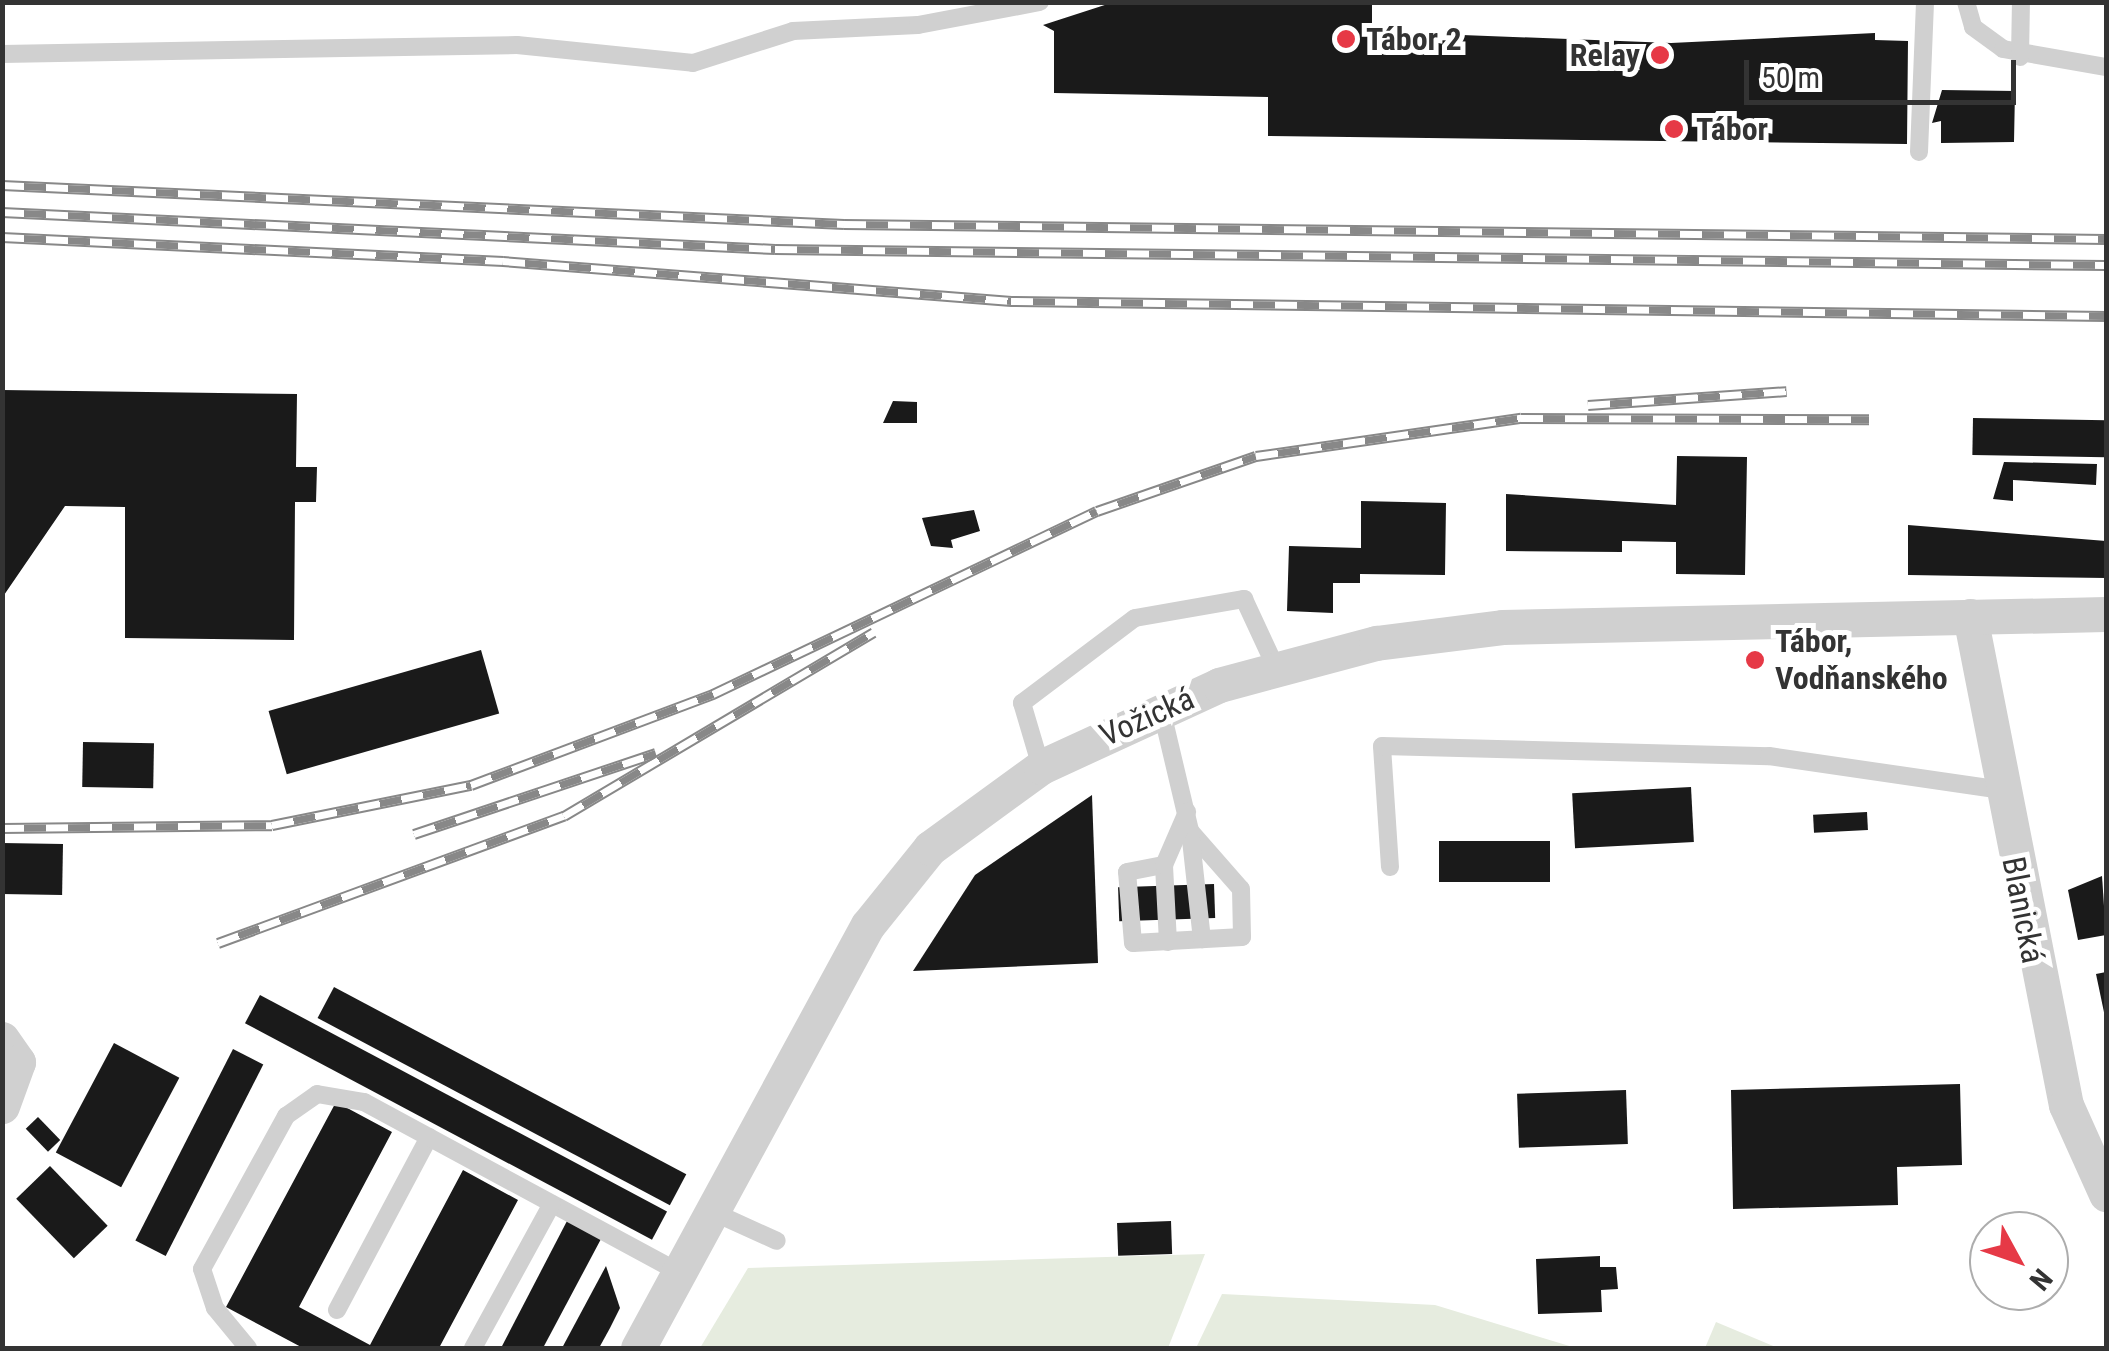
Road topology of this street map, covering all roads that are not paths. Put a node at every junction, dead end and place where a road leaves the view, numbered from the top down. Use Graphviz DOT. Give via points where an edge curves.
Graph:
graph roads {
  1 [pos="1040,2"];
  2 [pos="1926,2"];
  3 [pos="1966,2"];
  4 [pos="2021,2"];
  5 [pos="2012,53"];
  6 [pos="2,54"];
  7 [pos="2106,67"];
  8 [pos="1919,152"];
  9 [pos="2106,614"];
  10 [pos="1970,616"];
  11 [pos="1277,670"];
  12 [pos="1161,708"];
  13 [pos="1041,767"];
  14 [pos="2001,790"];
  15 [pos="1189,821"];
  16 [pos="1164,866"];
  17 [pos="1390,868"];
  18 [pos="1202,939"];
  19 [pos="1168,942"];
  20 [pos="8,1045"];
  21 [pos="2,1106"];
  22 [pos="429,1137"];
  23 [pos="2106,1194"];
  24 [pos="552,1204"];
  25 [pos="711,1211"];
  26 [pos="777,1241"];
  27 [pos="679,1272"];
  28 [pos="337,1310"];
  29 [pos="248,1348"];
  30 [pos="473,1348"];
  31 [pos="638,1348"];
  1 -- 6 [label="lane" via="918,25 793,31 693,63 516,46"];
  2 -- 8 [label="lane"];
  3 -- 5 [label="lane" via="1973,27"];
  4 -- 5 [label="lane"];
  5 -- 7 [label="lane"];
  9 -- 10 [label="street, Vožická"];
  10 -- 11 [label="street, Vožická" via="1502,627 1376,643"];
  10 -- 14 [label="street, Blanická"];
  11 -- 12 [label="street, Vožická"];
  11 -- 13 [label="lane" via="1244,600 1135,618 1022,703"];
  12 -- 13 [label="street, Vožická"];
  12 -- 15 [label="lane"];
  13 -- 25 [label="street, Vožická" via="930,848 878,911"];
  14 -- 17 [label="lane" via="1769,756 1382,746"];
  14 -- 23 [label="street, Blanická" via="2066,1105"];
  15 -- 16 [label="lane"];
  15 -- 18 [label="lane"];
  15 -- 18 [label="lane" via="1242,889 1242,937"];
  16 -- 19 [label="lane"];
  16 -- 19 [label="lane" via="1127,872 1133,944"];
  18 -- 19 [label="lane"];
  20 -- 21 [label="street" via="18,1074"];
  22 -- 24 [label="lane"];
  22 -- 28 [label="lane"];
  22 -- 29 [label="lane" via="342,1093 293,1108 202,1269 214,1308"];
  24 -- 27 [label="lane"];
  24 -- 30 [label="lane"];
  25 -- 26 [label="lane"];
  25 -- 27 [label="street, Vožická"];
  27 -- 31 [label="street, Vožická"];
}
